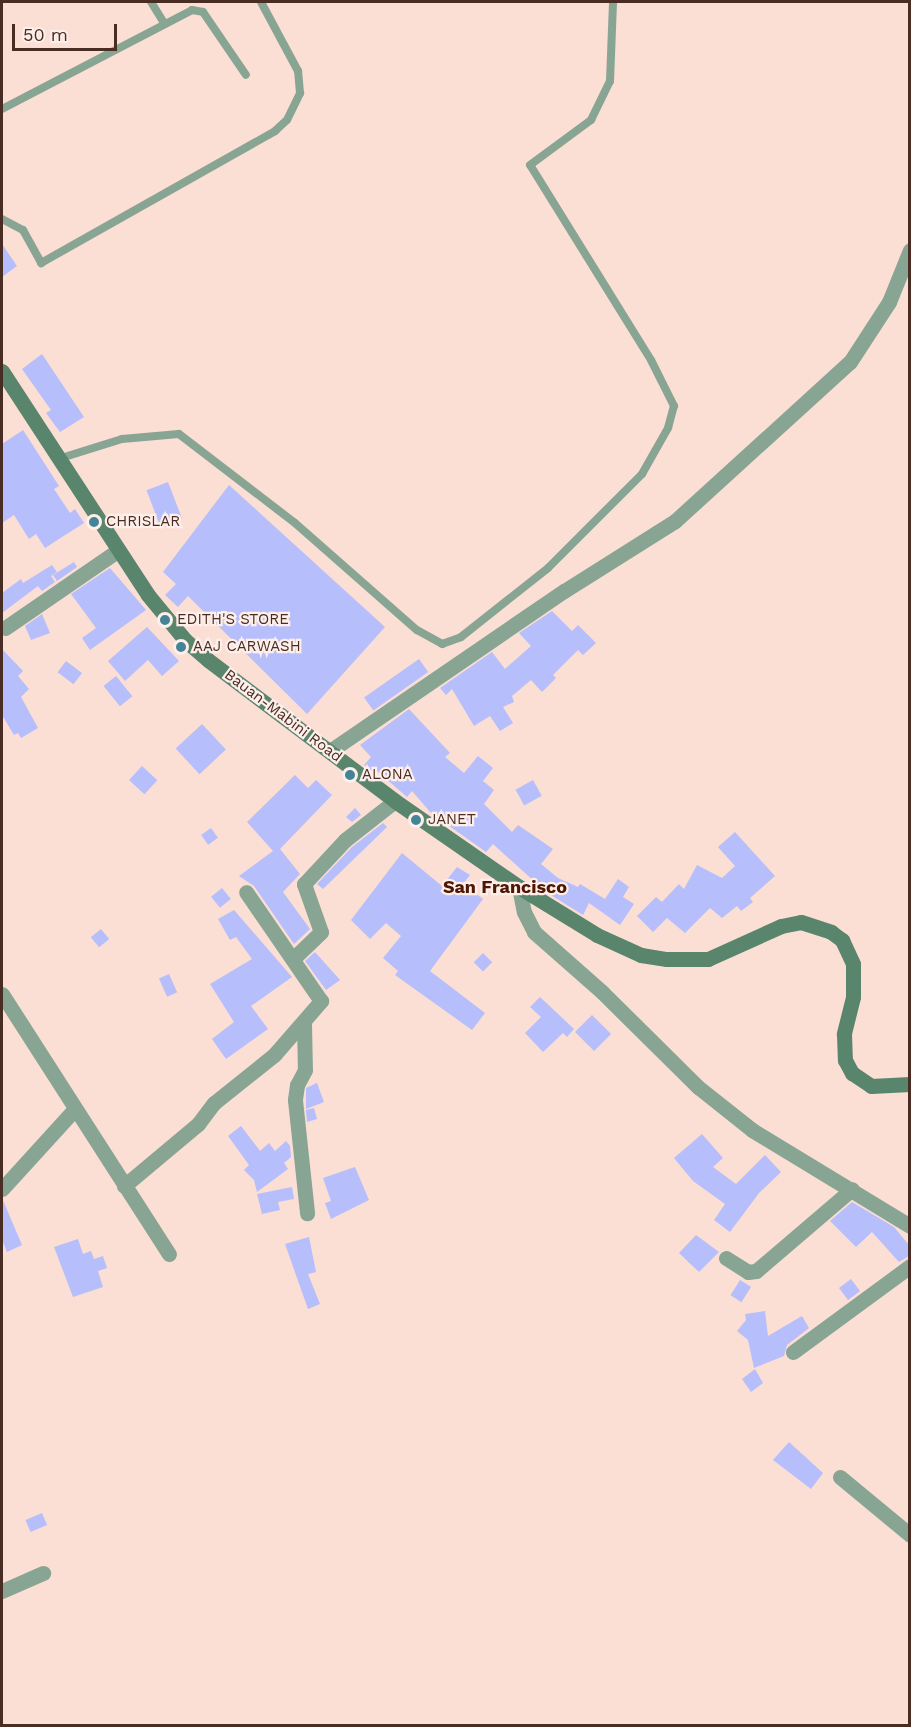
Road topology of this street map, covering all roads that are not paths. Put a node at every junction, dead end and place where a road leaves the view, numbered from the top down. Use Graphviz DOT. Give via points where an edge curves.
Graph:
graph roads {
  1 [pos="151,2"];
  2 [pos="261,2"];
  3 [pos="613,2"];
  4 [pos="165,24"];
  5 [pos="246,75"];
  6 [pos="2,110"];
  7 [pos="2,219"];
  8 [pos="909,250"];
  9 [pos="2,371"];
  10 [pos="58,459"];
  11 [pos="117,551"];
  12 [pos="5,628"];
  13 [pos="330,751"];
  14 [pos="395,801"];
  15 [pos="519,887"];
  16 [pos="246,892"];
  17 [pos="295,957"];
  18 [pos="2,994"];
  19 [pos="304,1024"];
  20 [pos="909,1084"];
  21 [pos="74,1110"];
  22 [pos="124,1186"];
  23 [pos="2,1189"];
  24 [pos="852,1189"];
  25 [pos="307,1213"];
  26 [pos="909,1226"];
  27 [pos="169,1254"];
  28 [pos="726,1258"];
  29 [pos="909,1266"];
  30 [pos="793,1352"];
  31 [pos="840,1478"];
  32 [pos="909,1535"];
  33 [pos="43,1573"];
  34 [pos="2,1591"];
  1 -- 4 [label="lane"];
  2 -- 7 [label="lane" via="298,71 300,93 287,120 275,131 41,262 23,230"];
  3 -- 10 [label="lane" via="610,81 591,120 530,165 651,360 674,406 668,428 642,474 548,568 461,637 442,644 417,630 238,476 179,434 122,439"];
  4 -- 5 [label="lane" via="192,10 203,12"];
  4 -- 6 [label="lane"];
  8 -- 13 [label="street" via="889,302 850,362 675,521 564,591"];
  9 -- 10 [label="main road, Bauan-Mabini Road"];
  10 -- 11 [label="main road, Bauan-Mabini Road"];
  11 -- 12 [label="street"];
  11 -- 13 [label="main road, Bauan-Mabini Road" via="184,640"];
  13 -- 14 [label="main road, Bauan-Mabini Road"];
  14 -- 15 [label="main road, Bauan-Mabini Road"];
  14 -- 17 [label="street" via="345,840 304,884 321,932"];
  15 -- 20 [label="main road, Bauan-Mabini Road" via="597,935 641,955 667,959 708,959 781,926 814,924 842,940 853,964 853,997 843,1046 852,1073 871,1086"];
  15 -- 24 [label="street" via="524,912 534,932 698,1087 753,1130"];
  16 -- 17 [label="street"];
  17 -- 19 [label="street" via="321,1000"];
  18 -- 21 [label="street"];
  19 -- 22 [label="street" via="274,1055 214,1103 198,1124"];
  19 -- 25 [label="street" via="305,1070 297,1084 295,1100"];
  21 -- 22 [label="street"];
  21 -- 23 [label="street"];
  22 -- 27 [label="street"];
  24 -- 26 [label="street"];
  24 -- 28 [label="street" via="756,1271 748,1272"];
  29 -- 30 [label="street"];
  31 -- 32 [label="street"];
  33 -- 34 [label="street"];
}
